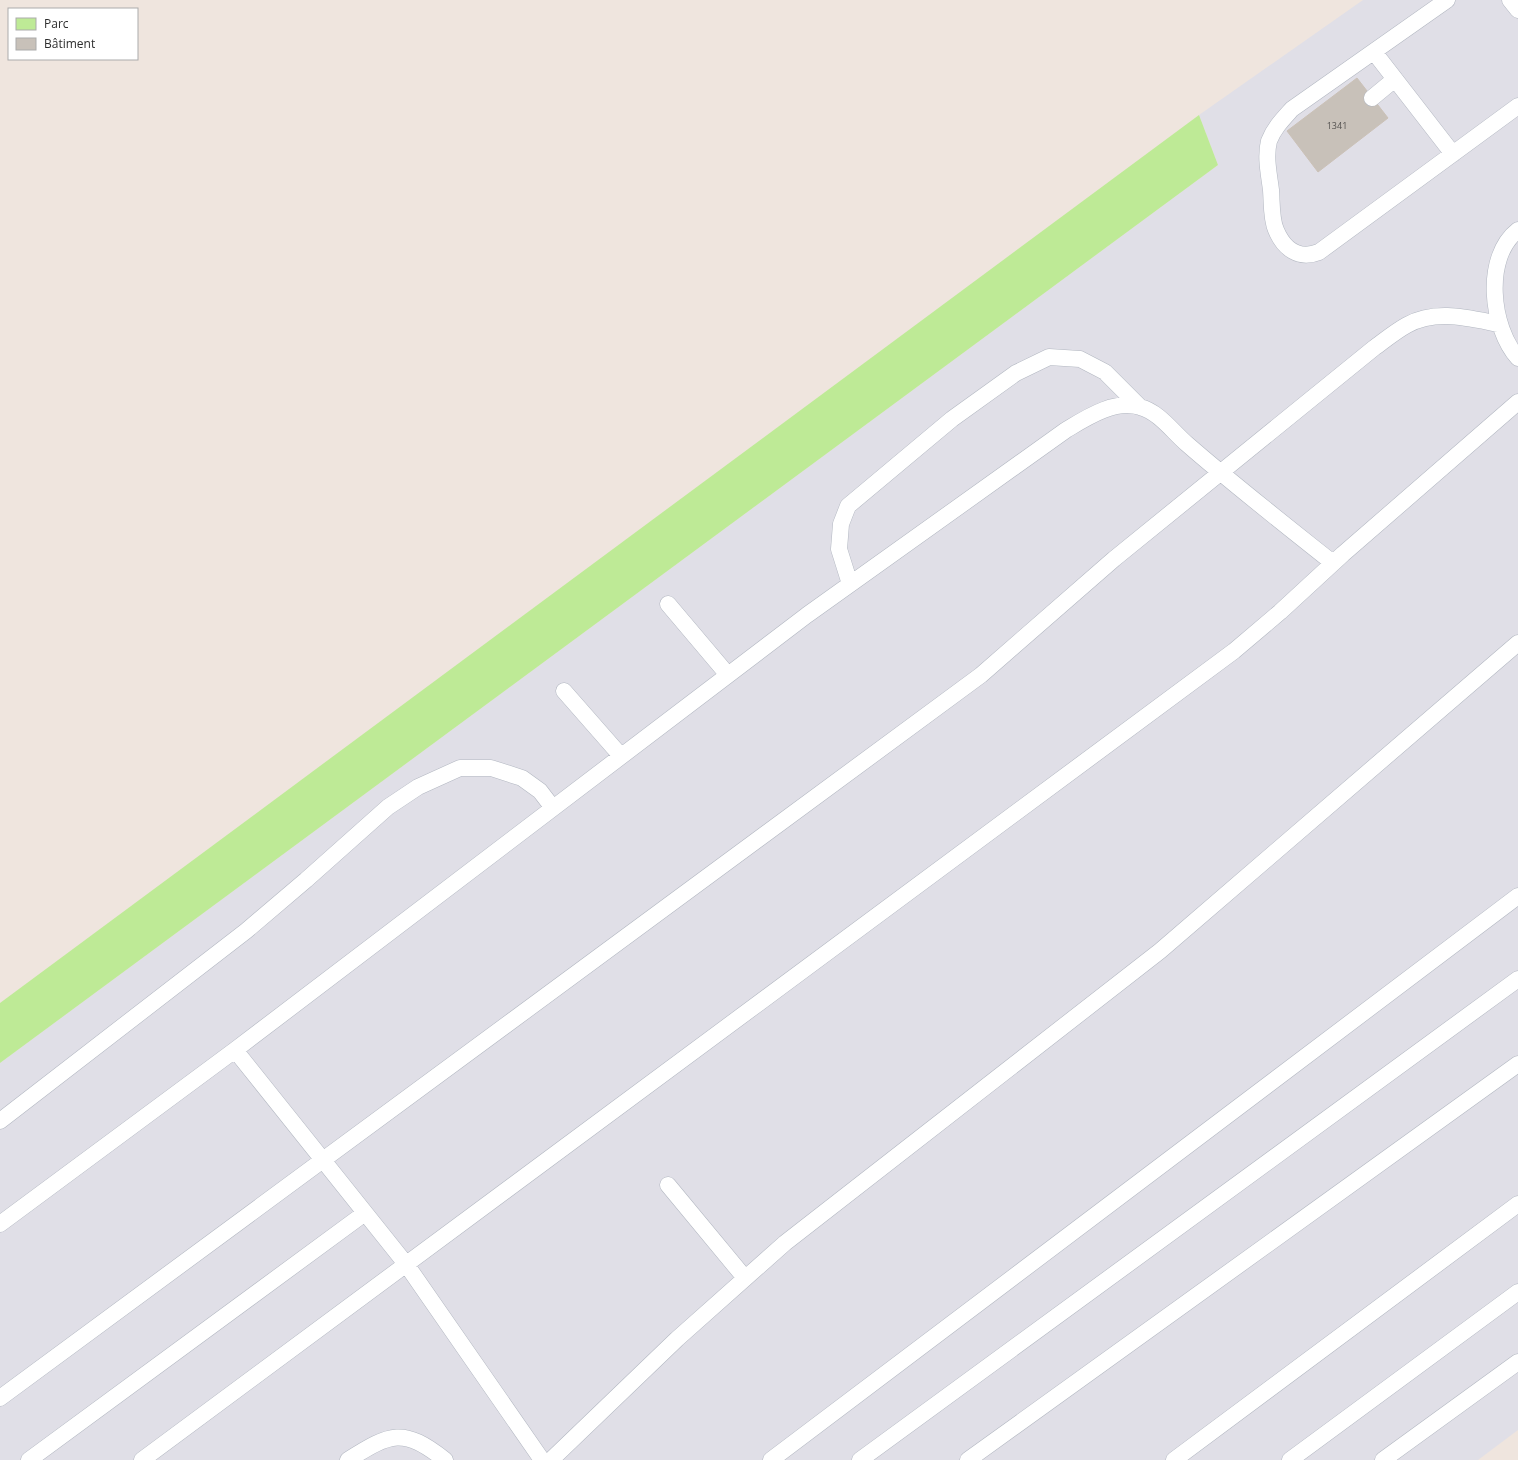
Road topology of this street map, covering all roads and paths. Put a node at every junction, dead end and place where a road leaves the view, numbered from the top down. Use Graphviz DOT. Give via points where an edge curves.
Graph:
graph roads {
  1 [pos="1448,0"];
  2 [pos="1510,0"];
  3 [pos="1518,10"];
  4 [pos="1374,52"];
  5 [pos="1396,79"];
  6 [pos="1372,98"];
  7 [pos="1518,106"];
  8 [pos="1453,154"];
  9 [pos="1518,230"];
  10 [pos="1498,324"];
  11 [pos="1518,358"];
  12 [pos="1518,402"];
  13 [pos="1139,406"];
  14 [pos="1222,472"];
  15 [pos="1333,563"];
  16 [pos="850,584"];
  17 [pos="668,604"];
  18 [pos="1518,643"];
  19 [pos="728,675"];
  20 [pos="564,691"];
  21 [pos="621,756"];
  22 [pos="553,808"];
  23 [pos="1518,896"];
  24 [pos="1518,979"];
  25 [pos="235,1050"];
  26 [pos="1518,1064"];
  27 [pos="0,1121"];
  28 [pos="323,1161"];
  29 [pos="668,1185"];
  30 [pos="1518,1204"];
  31 [pos="365,1213"];
  32 [pos="0,1224"];
  33 [pos="406,1264"];
  34 [pos="745,1278"];
  35 [pos="1518,1292"];
  36 [pos="1518,1362"];
  37 [pos="0,1398"];
  38 [pos="440,1459"];
  39 [pos="29,1460"];
  40 [pos="142,1460"];
  41 [pos="348,1460"];
  42 [pos="542,1460"];
  43 [pos="551,1460"];
  44 [pos="771,1460"];
  45 [pos="860,1460"];
  46 [pos="968,1460"];
  47 [pos="1174,1460"];
  48 [pos="1290,1460"];
  49 [pos="1383,1460"];
  1 -- 4 [label="lane"];
  2 -- 3 [label="lane"];
  4 -- 5 [label="lane"];
  4 -- 8 [label="lane" via="1292,109 1277,125 1269,142 1267,158 1276,229 1283,242 1298,255 1311,256 1319,252"];
  5 -- 6 [label="lane"];
  5 -- 8 [label="lane"];
  7 -- 8 [label="lane"];
  9 -- 10 [label="lane" via="1505,247 1496,274 1494,301"];
  10 -- 11 [label="lane"];
  10 -- 14 [label="lane" via="1445,316 1425,318 1408,325 1374,348"];
  12 -- 15 [label="lane"];
  13 -- 14 [label="lane" via="1154,413"];
  13 -- 16 [label="lane" via="1109,409 1090,416 1066,430"];
  13 -- 16 [label="lane" via="1105,372 1080,360 1049,357 1016,373 952,419 848,506 841,524 839,549"];
  14 -- 15 [label="lane"];
  14 -- 28 [label="lane" via="1114,559 981,675"];
  15 -- 33 [label="lane" via="1234,651"];
  16 -- 19 [label="lane"];
  17 -- 19 [label="lane"];
  18 -- 34 [label="lane" via="1160,950 785,1243"];
  19 -- 21 [label="lane"];
  20 -- 21 [label="lane"];
  21 -- 22 [label="lane"];
  22 -- 25 [label="lane"];
  22 -- 27 [label="lane" via="540,791 522,778 491,768 460,768 418,787 382,812 246,931"];
  23 -- 44 [label="lane"];
  24 -- 45 [label="lane"];
  25 -- 28 [label="lane"];
  25 -- 32 [label="lane"];
  26 -- 46 [label="lane"];
  28 -- 31 [label="lane"];
  28 -- 37 [label="lane"];
  29 -- 34 [label="lane"];
  30 -- 47 [label="lane"];
  31 -- 33 [label="lane"];
  31 -- 39 [label="lane"];
  33 -- 40 [label="lane"];
  33 -- 42 [label="lane"];
  34 -- 43 [label="lane" via="677,1339"];
  35 -- 48 [label="lane"];
  36 -- 49 [label="lane"];
  38 -- 41 [label="lane" via="427,1446 400,1437 385,1440"];
}
